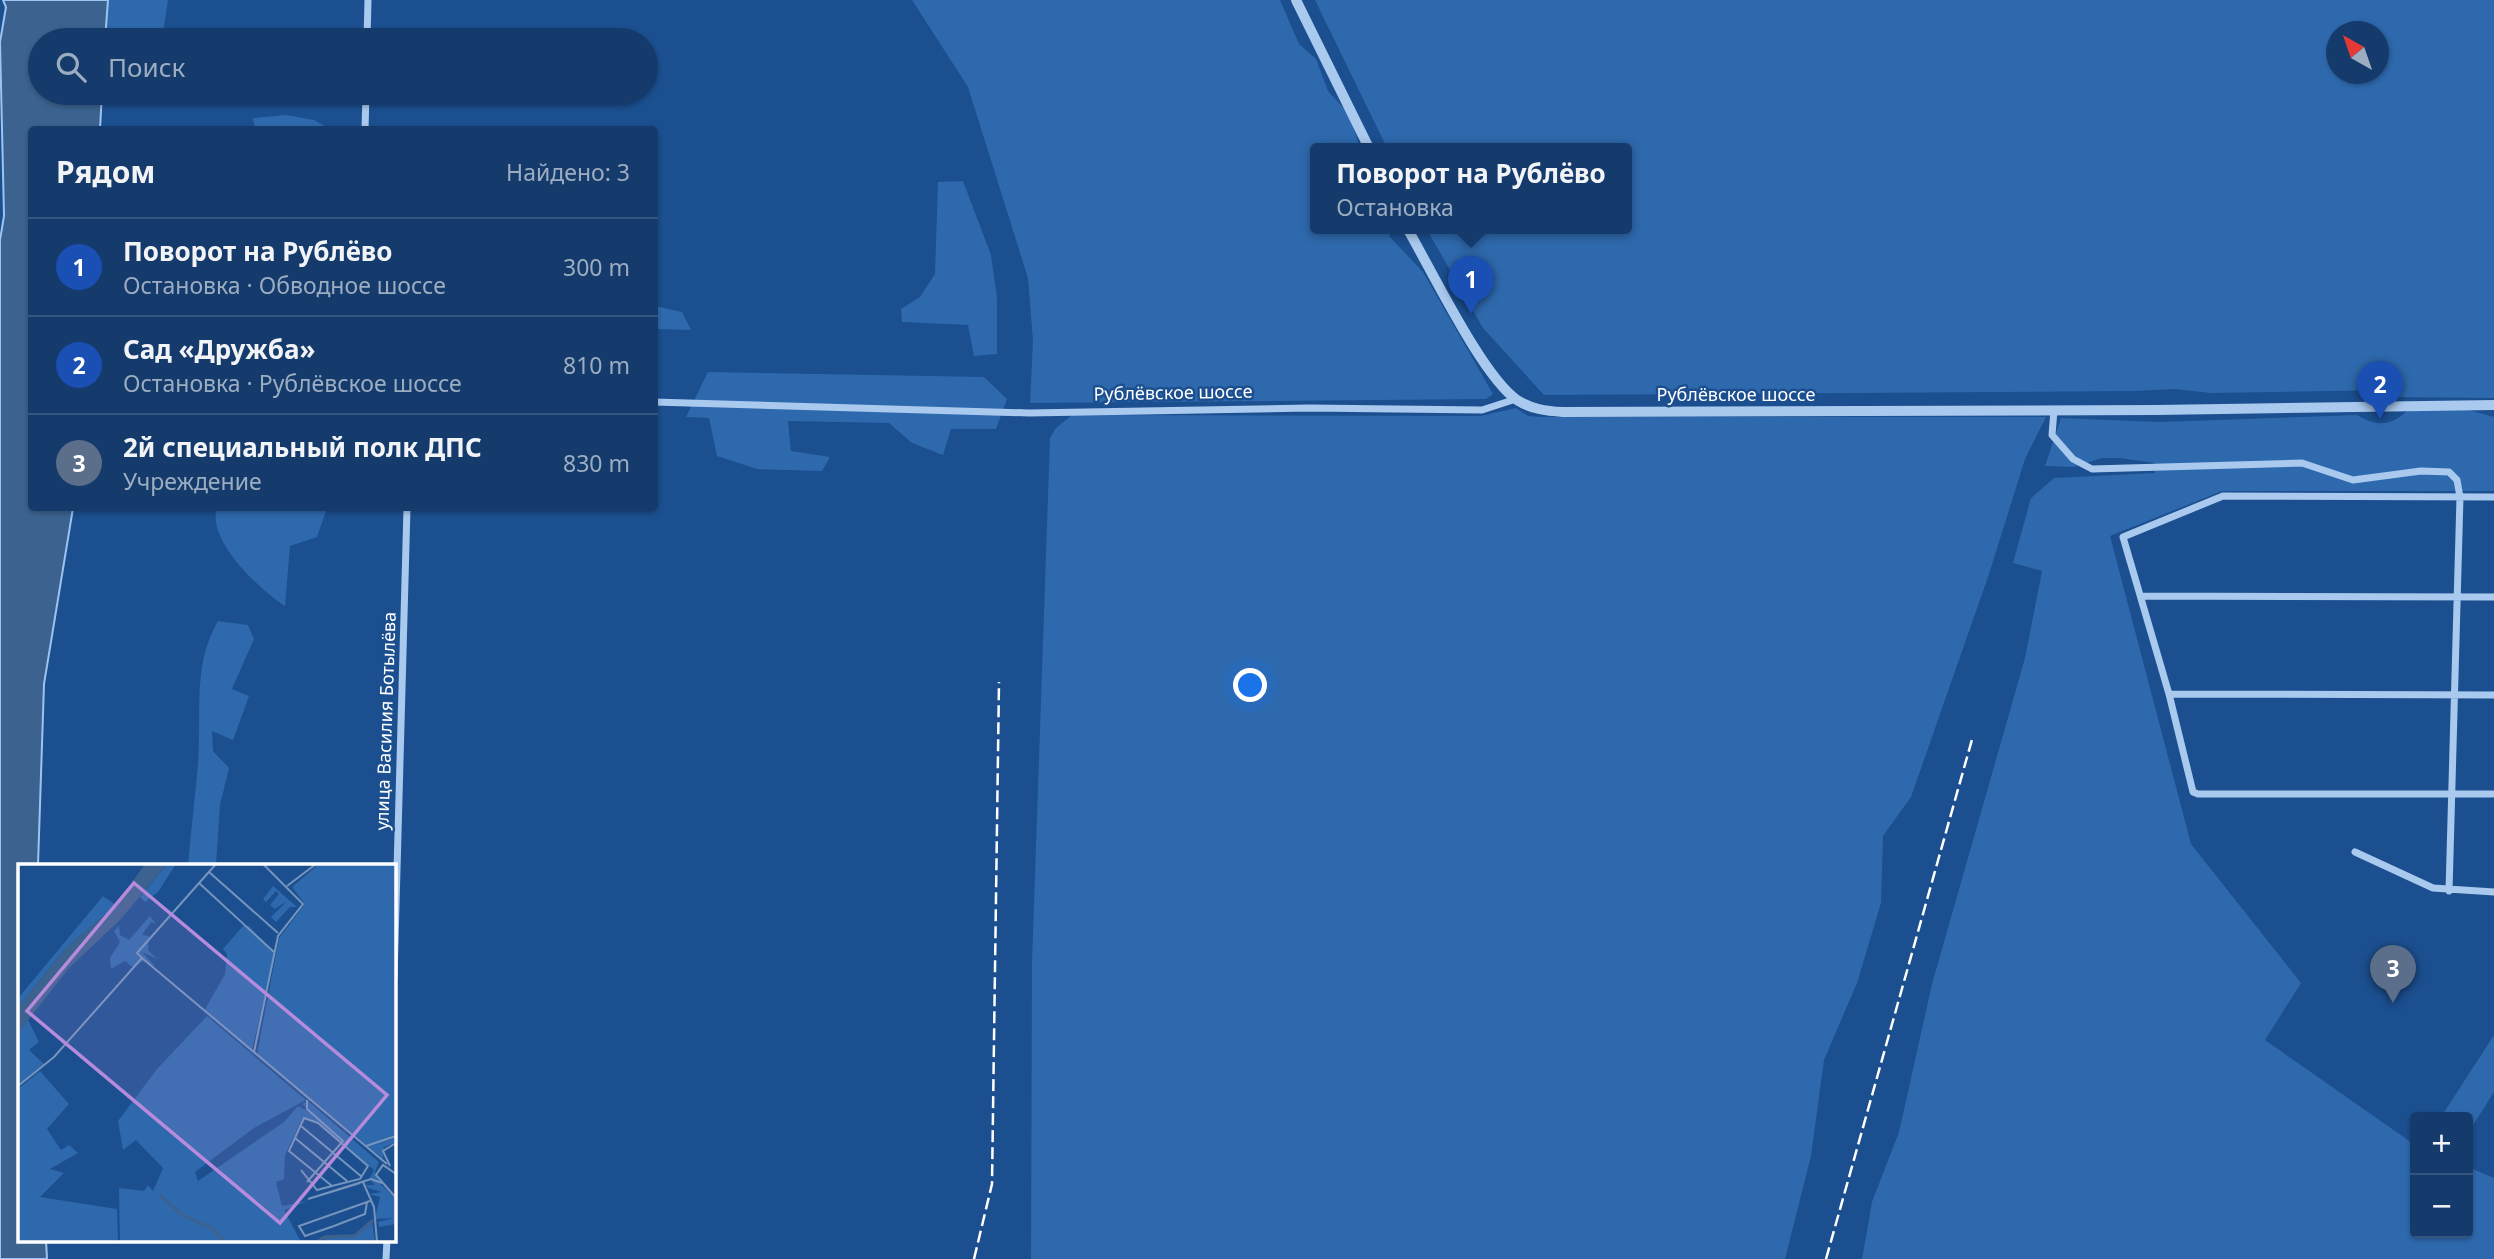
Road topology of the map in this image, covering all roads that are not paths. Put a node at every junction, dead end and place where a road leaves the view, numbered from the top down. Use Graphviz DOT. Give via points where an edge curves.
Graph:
graph roads {
  1 [pos="368,0"];
  2 [pos="1296,0"];
  3 [pos="367,28"];
  4 [pos="366,105"];
  5 [pos="365,126"];
  6 [pos="1367,143"];
  7 [pos="1410,234"];
  8 [pos="1516,399"];
  9 [pos="658,402"];
  10 [pos="2494,407"];
  11 [pos="2054,410"];
  12 [pos="2460,497"];
  13 [pos="2494,497"];
  14 [pos="407,511"];
  15 [pos="2141,596"];
  16 [pos="2458,597"];
  17 [pos="2494,597"];
  18 [pos="2169,694"];
  19 [pos="2455,694"];
  20 [pos="2494,695"];
  21 [pos="2453,794"];
  22 [pos="2494,794"];
  23 [pos="2355,852"];
  24 [pos="2449,891"];
  25 [pos="2494,892"];
  26 [pos="396,906"];
  1 -- 3 [label="street"];
  2 -- 6 [label="street"];
  4 -- 5 [label="street"];
  7 -- 8 [label="street" via="1489,371"];
  8 -- 9 [label="street, Рублёвское шоссе" via="1482,410 1029,413"];
  8 -- 11 [label="street, Рублёвское шоссе" via="1536,409 1563,412"];
  10 -- 11 [label="street, Рублёвское шоссе"];
  11 -- 12 [label="street" via="2052,435 2073,459 2092,469 2302,463 2353,480 2449,472 2457,480"];
  12 -- 13 [label="street"];
  12 -- 15 [label="street" via="2224,496 2123,537"];
  12 -- 16 [label="street"];
  14 -- 26 [label="street, улица Василия Ботылёва"];
  15 -- 16 [label="street"];
  15 -- 18 [label="street"];
  16 -- 17 [label="street"];
  16 -- 19 [label="street"];
  18 -- 19 [label="street"];
  18 -- 21 [label="street" via="2190,787 2197,794"];
  19 -- 20 [label="street"];
  19 -- 21 [label="street"];
  21 -- 22 [label="street"];
  21 -- 24 [label="street"];
  23 -- 24 [label="street"];
  24 -- 25 [label="street"];
}
